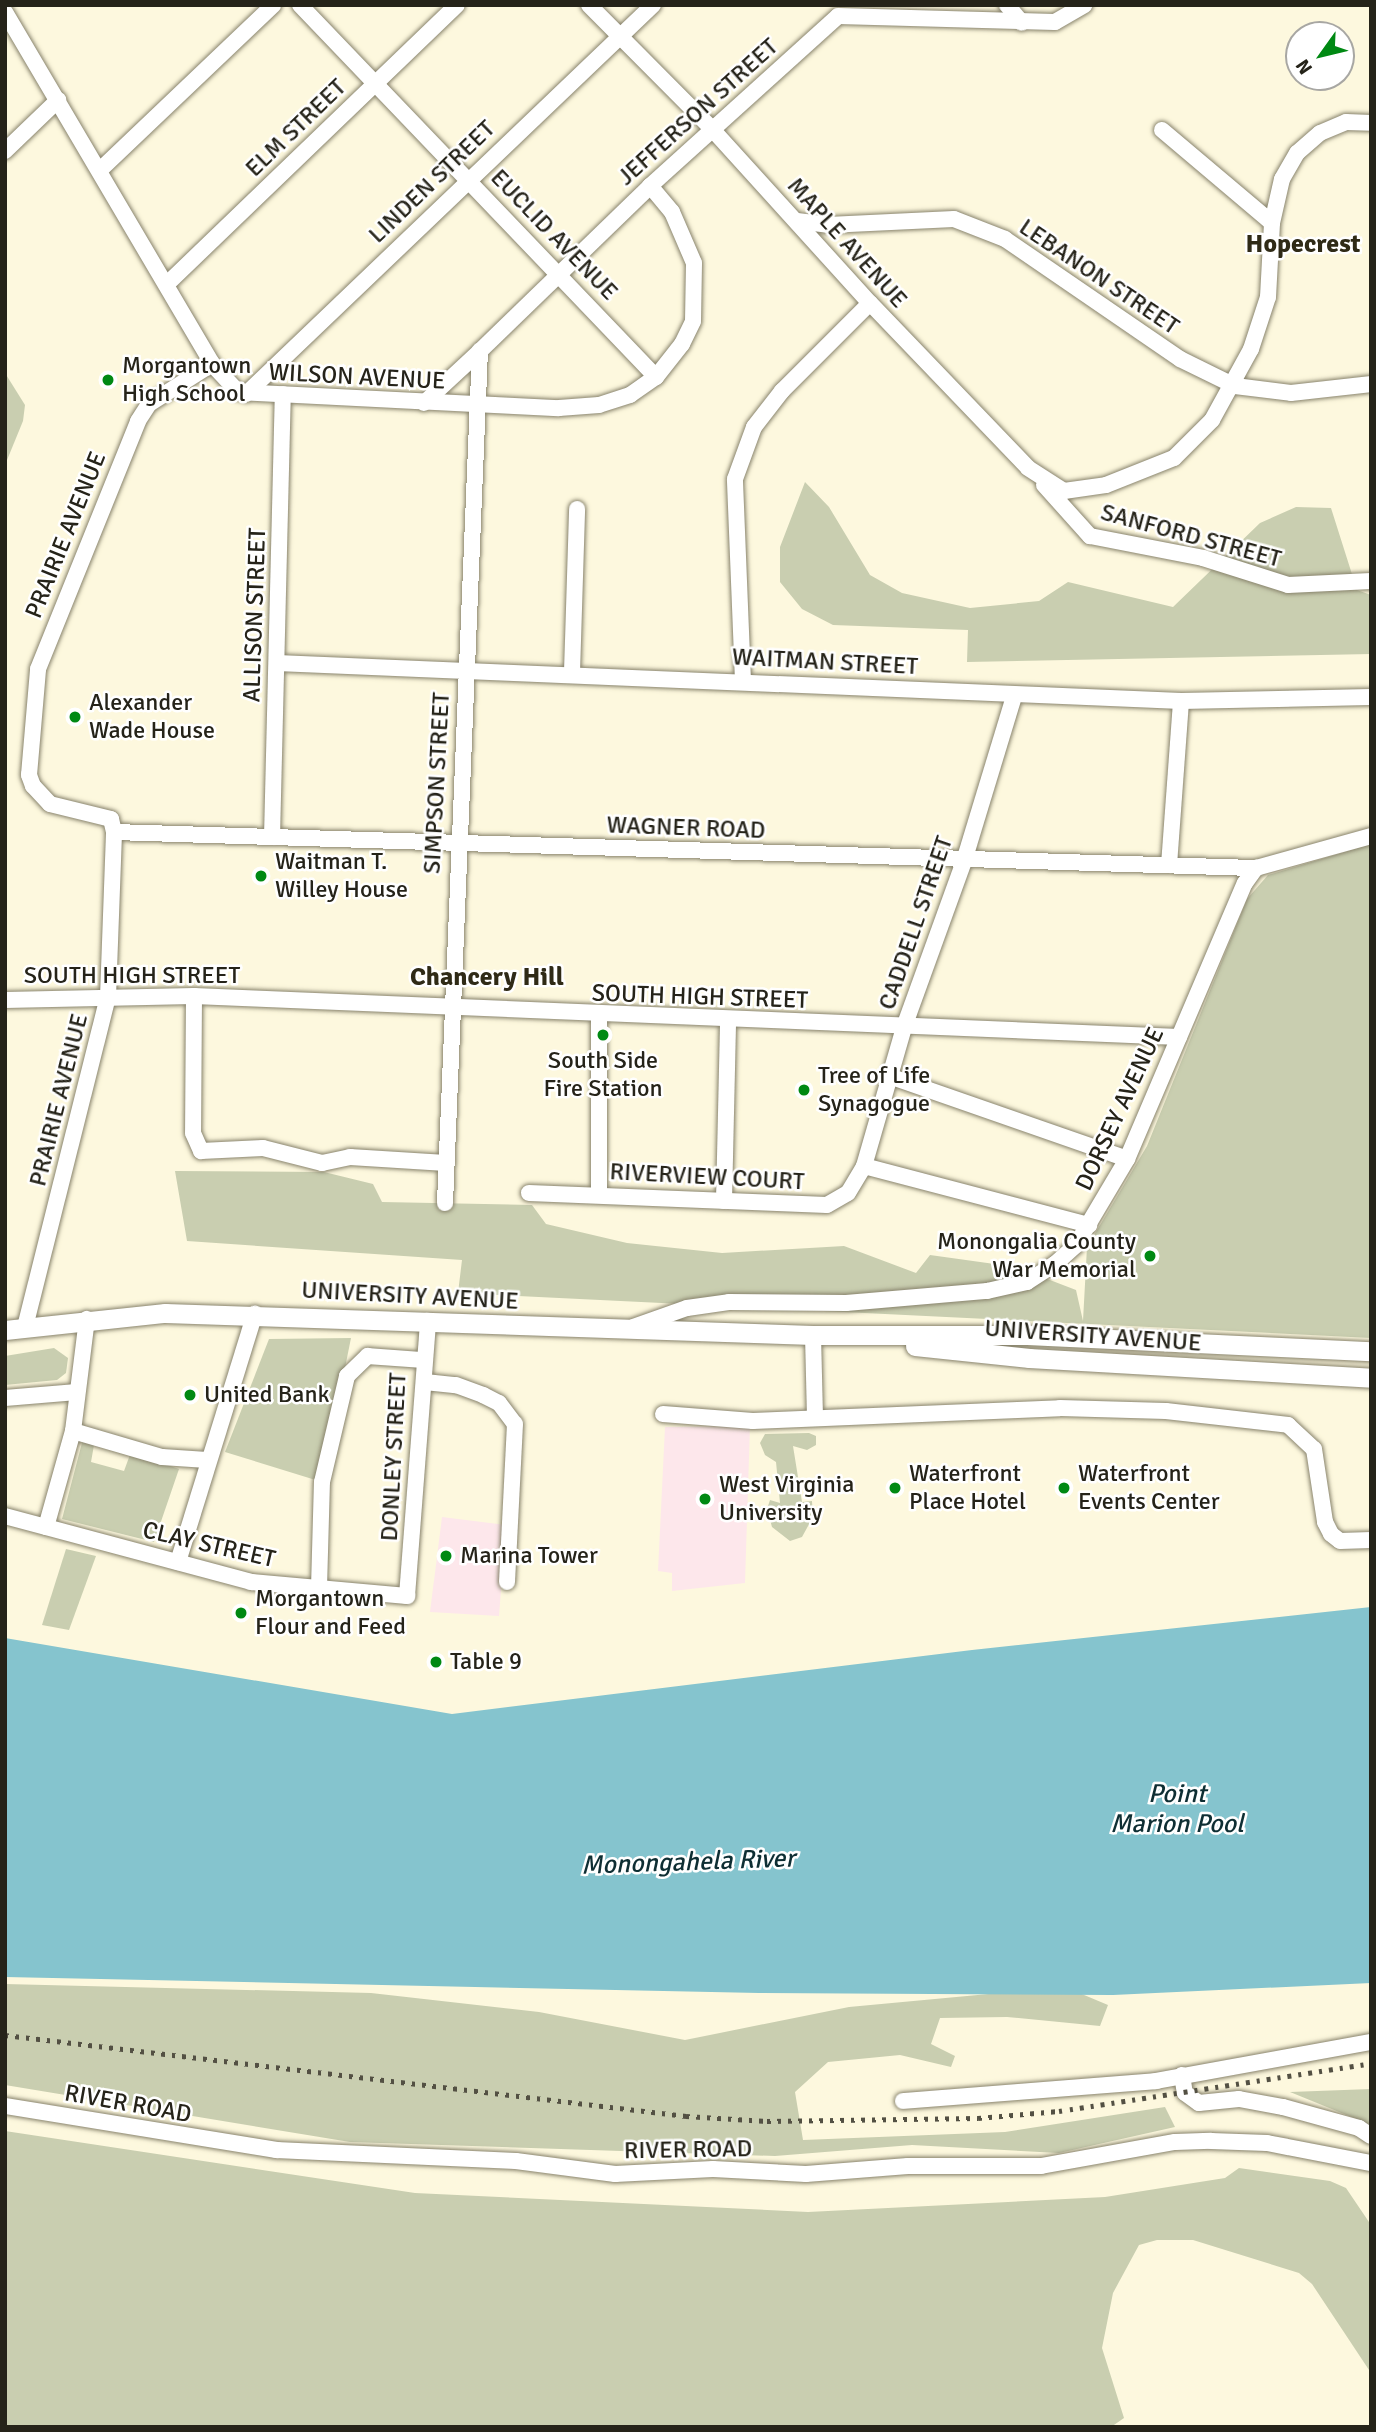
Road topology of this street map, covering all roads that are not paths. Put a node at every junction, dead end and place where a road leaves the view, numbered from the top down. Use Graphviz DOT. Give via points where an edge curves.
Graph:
graph roads {
  1 [pos="13,5"];
  2 [pos="273,5"];
  3 [pos="300,5"];
  4 [pos="457,5"];
  5 [pos="589,5"];
  6 [pos="653,5"];
  7 [pos="1007,5"];
  8 [pos="1084,5"];
  9 [pos="833,10"];
  10 [pos="5,12"];
  11 [pos="1022,23"];
  12 [pos="619,37"];
  13 [pos="376,82"];
  14 [pos="58,100"];
  15 [pos="1371,123"];
  16 [pos="712,129"];
  17 [pos="1162,130"];
  18 [pos="5,150"];
  19 [pos="100,170"];
  20 [pos="468,178"];
  21 [pos="650,186"];
  22 [pos="797,221"];
  23 [pos="1272,223"];
  24 [pos="560,274"];
  25 [pos="167,284"];
  26 [pos="870,303"];
  27 [pos="480,351"];
  28 [pos="212,364"];
  29 [pos="656,377"];
  30 [pos="1371,384"];
  31 [pos="1235,386"];
  32 [pos="246,394"];
  33 [pos="283,394"];
  34 [pos="424,403"];
  35 [pos="477,406"];
  36 [pos="1028,468"];
  37 [pos="577,509"];
  38 [pos="1371,581"];
  39 [pos="277,663"];
  40 [pos="465,670"];
  41 [pos="572,672"];
  42 [pos="743,681"];
  43 [pos="1014,696"];
  44 [pos="1371,697"];
  45 [pos="1181,701"];
  46 [pos="114,832"];
  47 [pos="272,836"];
  48 [pos="1371,836"];
  49 [pos="457,841"];
  50 [pos="964,861"];
  51 [pos="1169,865"];
  52 [pos="1256,868"];
  53 [pos="194,996"];
  54 [pos="108,997"];
  55 [pos="7,1000"];
  56 [pos="450,1010"];
  57 [pos="599,1016"];
  58 [pos="728,1021"];
  59 [pos="904,1027"];
  60 [pos="1179,1037"];
  61 [pos="889,1076"];
  62 [pos="1127,1159"];
  63 [pos="446,1163"];
  64 [pos="864,1167"];
  65 [pos="529,1193"];
  66 [pos="598,1195"];
  67 [pos="724,1202"];
  68 [pos="445,1203"];
  69 [pos="1089,1225"];
  70 [pos="255,1314"];
  71 [pos="87,1319"];
  72 [pos="428,1321"];
  73 [pos="25,1327"];
  74 [pos="630,1328"];
  75 [pos="5,1330"];
  76 [pos="813,1335"];
  77 [pos="1371,1351"];
  78 [pos="423,1360"];
  79 [pos="1371,1378"];
  80 [pos="425,1382"];
  81 [pos="77,1392"];
  82 [pos="5,1398"];
  83 [pos="663,1414"];
  84 [pos="815,1418"];
  85 [pos="73,1431"];
  86 [pos="207,1460"];
  87 [pos="5,1516"];
  88 [pos="46,1527"];
  89 [pos="1371,1540"];
  90 [pos="178,1562"];
  91 [pos="508,1582"];
  92 [pos="318,1588"];
  93 [pos="407,1596"];
  94 [pos="1371,2042"];
  95 [pos="1182,2075"];
  96 [pos="903,2101"];
  97 [pos="5,2106"];
  98 [pos="1371,2136"];
  99 [pos="1371,2163"];
  1 -- 10 [label="street"];
  2 -- 19 [label="street"];
  3 -- 13 [label="street, EUCLID AVENUE"];
  4 -- 13 [label="street, ELM STREET"];
  5 -- 12 [label="street, MAPLE AVENUE"];
  6 -- 12 [label="street, LINDEN STREET"];
  7 -- 11 [label="street"];
  8 -- 11 [label="street, JEFFERSON STREET" via="1055,22"];
  9 -- 11 [label="street, JEFFERSON STREET"];
  9 -- 16 [label="street, JEFFERSON STREET"];
  10 -- 14 [label="street, WILSON AVENUE"];
  12 -- 16 [label="street, MAPLE AVENUE"];
  12 -- 20 [label="street, LINDEN STREET"];
  13 -- 20 [label="street, EUCLID AVENUE"];
  13 -- 25 [label="street, ELM STREET"];
  14 -- 18 [label="street"];
  14 -- 19 [label="street, WILSON AVENUE"];
  15 -- 23 [label="street" via="1346,122 1320,133 1297,153 1282,179"];
  16 -- 21 [label="street, JEFFERSON STREET"];
  16 -- 22 [label="street, MAPLE AVENUE"];
  17 -- 23 [label="street"];
  19 -- 25 [label="street, WILSON AVENUE"];
  20 -- 24 [label="street, EUCLID AVENUE"];
  20 -- 32 [label="street, LINDEN STREET"];
  21 -- 24 [label="street, JEFFERSON STREET"];
  21 -- 29 [label="street, WILSON AVENUE" via="685,236 695,273 693,321 682,345"];
  22 -- 26 [label="street, MAPLE AVENUE"];
  22 -- 31 [label="street, LEBANON STREET" via="828,225 954,219 1005,239 1180,359"];
  23 -- 31 [label="street" via="1268,297"];
  24 -- 27 [label="street, JEFFERSON STREET"];
  24 -- 29 [label="street, EUCLID AVENUE"];
  25 -- 28 [label="street, WILSON AVENUE"];
  26 -- 36 [label="street, MAPLE AVENUE"];
  26 -- 42 [label="street" via="782,391 754,427 735,479"];
  27 -- 34 [label="street, JEFFERSON STREET"];
  27 -- 35 [label="street"];
  28 -- 32 [label="street, WILSON AVENUE" via="225,383"];
  28 -- 46 [label="street, PRAIRIE AVENUE" via="167,390 149,404 138,421 38,669 29,775 33,786 50,804 111,819"];
  29 -- 35 [label="street, WILSON AVENUE" via="630,395 600,405"];
  30 -- 31 [label="street, LEBANON STREET" via="1291,393"];
  31 -- 36 [label="street, MAPLE AVENUE" via="1212,420 1174,458 1106,485 1065,491"];
  32 -- 33 [label="street, WILSON AVENUE"];
  33 -- 34 [label="street, WILSON AVENUE"];
  33 -- 39 [label="street, ALLISON STREET"];
  34 -- 35 [label="street, WILSON AVENUE"];
  35 -- 40 [label="street, SIMPSON STREET"];
  36 -- 38 [label="street, SANFORD STREET" via="1090,536 1203,558 1288,585"];
  37 -- 41 [label="street"];
  39 -- 40 [label="street, WAITMAN STREET"];
  39 -- 47 [label="street, ALLISON STREET"];
  40 -- 41 [label="street, WAITMAN STREET"];
  40 -- 49 [label="street, SIMPSON STREET"];
  41 -- 42 [label="street, WAITMAN STREET"];
  42 -- 43 [label="street, WAITMAN STREET"];
  43 -- 45 [label="street, WAITMAN STREET"];
  43 -- 50 [label="street, CADDELL STREET"];
  44 -- 45 [label="street, WAITMAN STREET"];
  45 -- 51 [label="street"];
  46 -- 47 [label="street, WAGNER ROAD"];
  46 -- 54 [label="street, PRAIRIE AVENUE"];
  47 -- 49 [label="street, WAGNER ROAD"];
  48 -- 52 [label="street"];
  49 -- 50 [label="street, WAGNER ROAD"];
  49 -- 56 [label="street, SIMPSON STREET"];
  50 -- 51 [label="street, WAGNER ROAD"];
  50 -- 59 [label="street, CADDELL STREET"];
  51 -- 52 [label="street, WAGNER ROAD"];
  52 -- 60 [label="street, DORSEY AVENUE" via="1234,902"];
  53 -- 54 [label="street, SOUTH HIGH STREET"];
  53 -- 56 [label="street, SOUTH HIGH STREET"];
  53 -- 63 [label="street" via="196,1144 201,1151 263,1148 322,1163 350,1157"];
  54 -- 55 [label="street, SOUTH HIGH STREET"];
  54 -- 73 [label="street, PRAIRIE AVENUE"];
  56 -- 57 [label="street, SOUTH HIGH STREET"];
  56 -- 63 [label="street, SIMPSON STREET"];
  57 -- 58 [label="street, SOUTH HIGH STREET"];
  57 -- 66 [label="street"];
  58 -- 59 [label="street, SOUTH HIGH STREET"];
  58 -- 67 [label="street"];
  59 -- 60 [label="street, SOUTH HIGH STREET"];
  59 -- 61 [label="street, CADDELL STREET"];
  60 -- 62 [label="street, DORSEY AVENUE"];
  61 -- 62 [label="street"];
  61 -- 64 [label="street, CADDELL STREET"];
  62 -- 69 [label="street, DORSEY AVENUE"];
  63 -- 68 [label="street, SIMPSON STREET"];
  64 -- 67 [label="street, RIVERVIEW COURT" via="848,1193 827,1205"];
  64 -- 69 [label="street"];
  65 -- 66 [label="street, RIVERVIEW COURT"];
  66 -- 67 [label="street, RIVERVIEW COURT"];
  69 -- 74 [label="street, DORSEY AVENUE" via="1055,1264 1027,1282 846,1303 729,1302 687,1308"];
  70 -- 71 [label="main road, UNIVERSITY AVENUE" via="165,1313"];
  70 -- 72 [label="main road, UNIVERSITY AVENUE"];
  70 -- 86 [label="street"];
  71 -- 73 [label="main road, UNIVERSITY AVENUE"];
  71 -- 81 [label="street"];
  72 -- 74 [label="main road, UNIVERSITY AVENUE"];
  72 -- 78 [label="street, DONLEY STREET"];
  73 -- 75 [label="main road, UNIVERSITY AVENUE"];
  74 -- 76 [label="main road, UNIVERSITY AVENUE"];
  76 -- 77 [label="main road, UNIVERSITY AVENUE" via="1027,1335"];
  76 -- 79 [label="main road, UNIVERSITY AVENUE" via="1029,1358"];
  76 -- 84 [label="street"];
  78 -- 80 [label="street, DONLEY STREET"];
  78 -- 92 [label="street" via="368,1356 347,1376 322,1482"];
  80 -- 91 [label="street" via="456,1385 482,1395 499,1403 515,1424"];
  80 -- 93 [label="street, DONLEY STREET"];
  81 -- 82 [label="street"];
  81 -- 85 [label="street"];
  83 -- 84 [label="street" via="753,1421"];
  84 -- 89 [label="street" via="1060,1408 1166,1411 1288,1425 1314,1449 1325,1522 1331,1534 1340,1541"];
  85 -- 86 [label="street" via="162,1457"];
  85 -- 88 [label="street"];
  86 -- 90 [label="street"];
  87 -- 88 [label="street, CLAY STREET"];
  88 -- 90 [label="street, CLAY STREET"];
  90 -- 92 [label="street, CLAY STREET" via="251,1581"];
  92 -- 93 [label="street, CLAY STREET"];
  94 -- 95 [label="street"];
  95 -- 96 [label="street" via="1156,2081"];
  95 -- 98 [label="street" via="1185,2093 1199,2103 1239,2099 1283,2107 1359,2128"];
  97 -- 99 [label="street, RIVER ROAD" via="276,2150 516,2161 615,2174 713,2169 806,2174 908,2166 1041,2166 1175,2142 1221,2140 1267,2143"];
}
